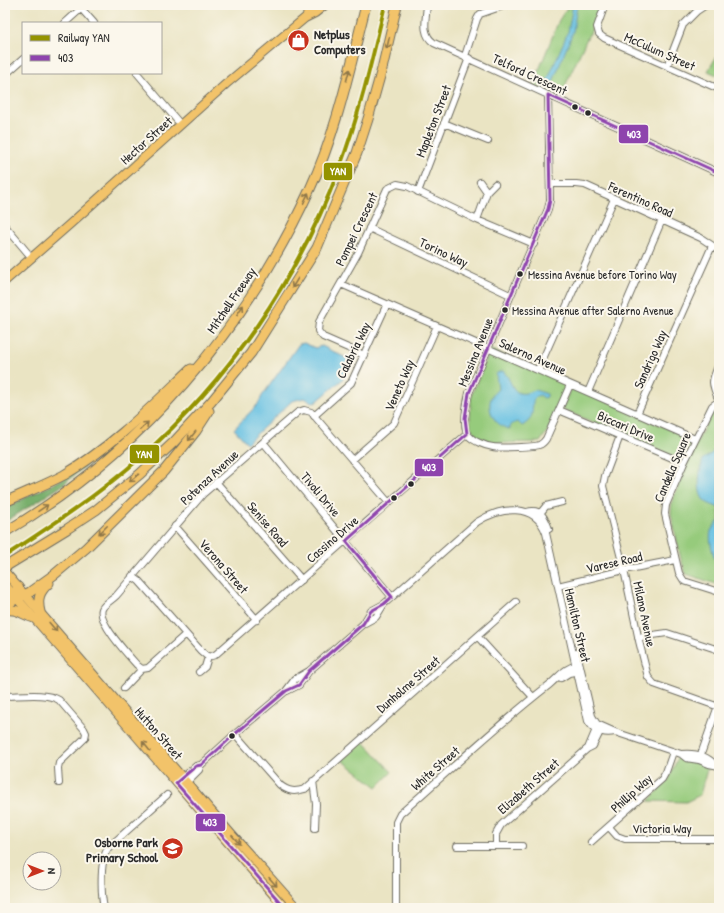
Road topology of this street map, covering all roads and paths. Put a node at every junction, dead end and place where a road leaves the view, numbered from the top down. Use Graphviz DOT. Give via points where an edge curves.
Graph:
graph roads {
  1 [pos="316,5"];
  2 [pos="325,5"];
  3 [pos="366,5"];
  4 [pos="397,5"];
  5 [pos="427,5"];
  6 [pos="506,5"];
  7 [pos="604,5"];
  8 [pos="706,5"];
  9 [pos="82,6"];
  10 [pos="305,18"];
  11 [pos="66,22"];
  12 [pos="93,22"];
  13 [pos="467,57"];
  14 [pos="22,61"];
  15 [pos="667,66"];
  16 [pos="138,74"];
  17 [pos="5,75"];
  18 [pos="719,89"];
  19 [pos="548,95"];
  20 [pos="444,123"];
  21 [pos="181,125"];
  22 [pos="488,141"];
  23 [pos="719,173"];
  24 [pos="480,182"];
  25 [pos="495,184"];
  26 [pos="550,184"];
  27 [pos="418,192"];
  28 [pos="487,192"];
  29 [pos="614,199"];
  30 [pos="477,220"];
  31 [pos="662,220"];
  32 [pos="5,226"];
  33 [pos="369,228"];
  34 [pos="534,244"];
  35 [pos="712,246"];
  36 [pos="719,250"];
  37 [pos="32,258"];
  38 [pos="5,281"];
  39 [pos="341,284"];
  40 [pos="510,296"];
  41 [pos="387,304"];
  42 [pos="436,326"];
  43 [pos="218,342"];
  44 [pos="488,348"];
  45 [pos="364,355"];
  46 [pos="719,364"];
  47 [pos="538,370"];
  48 [pos="230,380"];
  49 [pos="570,385"];
  50 [pos="588,392"];
  51 [pos="719,401"];
  52 [pos="559,410"];
  53 [pos="637,414"];
  54 [pos="314,416"];
  55 [pos="467,434"];
  56 [pos="620,436"];
  57 [pos="695,439"];
  58 [pos="263,442"];
  59 [pos="352,460"];
  60 [pos="684,463"];
  61 [pos="216,482"];
  62 [pos="5,502"];
  63 [pos="562,502"];
  64 [pos="389,503"];
  65 [pos="538,515"];
  66 [pos="175,526"];
  67 [pos="5,532"];
  68 [pos="346,541"];
  69 [pos="675,560"];
  70 [pos="5,567"];
  71 [pos="624,570"];
  72 [pos="5,572"];
  73 [pos="55,574"];
  74 [pos="132,576"];
  75 [pos="302,580"];
  76 [pos="560,586"];
  77 [pos="719,592"];
  78 [pos="14,595"];
  79 [pos="392,597"];
  80 [pos="516,602"];
  81 [pos="5,610"];
  82 [pos="37,615"];
  83 [pos="257,620"];
  84 [pos="186,634"];
  85 [pos="478,637"];
  86 [pos="638,638"];
  87 [pos="719,650"];
  88 [pos="208,657"];
  89 [pos="578,668"];
  90 [pos="142,669"];
  91 [pos="199,672"];
  92 [pos="124,688"];
  93 [pos="5,696"];
  94 [pos="533,697"];
  95 [pos="719,705"];
  96 [pos="600,728"];
  97 [pos="235,734"];
  98 [pos="673,752"];
  99 [pos="702,758"];
  100 [pos="717,765"];
  101 [pos="313,781"];
  102 [pos="59,783"];
  103 [pos="181,783"];
  104 [pos="167,795"];
  105 [pos="609,827"];
  106 [pos="315,828"];
  107 [pos="719,839"];
  108 [pos="591,842"];
  109 [pos="458,846"];
  110 [pos="496,846"];
  111 [pos="522,846"];
  112 [pos="102,899"];
  113 [pos="286,906"];
  114 [pos="99,908"];
  115 [pos="104,908"];
  116 [pos="396,908"];
  1 -- 10 [label="main road, Hector Street"];
  2 -- 10 [label="main road, Hector Street"];
  43 -- 3 [label="highway, Mitchell Freeway, one-way" via="273,260 311,188 340,105"];
  4 -- 48 [label="highway, one-way" via="382,69 357,153 317,248 251,353"];
  5 -- 13 [label="street, Telford Crescent" via="427,36 434,42"];
  6 -- 13 [label="street, Mapleton Street" via="480,14"];
  7 -- 15 [label="street, McCulum Street" via="597,27 599,34"];
  8 -- 15 [label="street" via="683,25"];
  9 -- 11 [label="street"];
  9 -- 12 [label="street"];
  10 -- 21 [label="main road, Hector Street"];
  13 -- 19 [label="street, Telford Crescent"];
  13 -- 20 [label="street, Mapleton Street"];
  14 -- 17 [label="street"];
  15 -- 18 [label="street, McCulum Street"];
  16 -- 21 [label="street"];
  19 -- 23 [label="street, Telford Crescent"];
  19 -- 26 [label="street, Messina Avenue"];
  20 -- 22 [label="street"];
  20 -- 27 [label="street, Mapleton Street"];
  21 -- 37 [label="main road, Hector Street"];
  24 -- 28 [label="street"];
  25 -- 28 [label="street"];
  26 -- 29 [label="street, Ferentino Road" via="585,185"];
  26 -- 34 [label="street, Messina Avenue" via="548,210"];
  27 -- 30 [label="street, Pompei Crescent"];
  27 -- 33 [label="street, Pompei Crescent" via="397,184 387,189"];
  28 -- 30 [label="street"];
  29 -- 31 [label="street, Ferentino Road"];
  29 -- 47 [label="street"];
  30 -- 34 [label="street, Pompei Crescent"];
  31 -- 35 [label="street, Ferentino Road" via="701,238"];
  31 -- 50 [label="street"];
  32 -- 37 [label="street"];
  33 -- 39 [label="street, Pompei Crescent"];
  33 -- 40 [label="street, Torino Way"];
  34 -- 40 [label="street, Messina Avenue"];
  35 -- 36 [label="street, Ferentino Road"];
  35 -- 53 [label="street, Sandrigo Way"];
  37 -- 38 [label="main road, Hector Street"];
  39 -- 41 [label="street, Salerno Avenue"];
  39 -- 45 [label="street, Pompei Crescent" via="319,322 318,331 323,337"];
  40 -- 44 [label="street, Messina Avenue"];
  41 -- 42 [label="street, Salerno Avenue"];
  41 -- 45 [label="street, Calabria Way"];
  42 -- 44 [label="street, Salerno Avenue"];
  42 -- 59 [label="street, Veneto Way" via="394,423"];
  43 -- 62 [label="highway" via="144,415 94,455 62,475"];
  67 -- 43 [label="highway, Mitchell Freeway, one-way" via="81,480 121,448 177,393"];
  44 -- 47 [label="street, Salerno Avenue"];
  44 -- 55 [label="street, Messina Avenue" via="469,393 465,424"];
  45 -- 54 [label="street, Calabria Way" via="351,383"];
  46 -- 51 [label="street" via="712,379"];
  47 -- 49 [label="street, Salerno Avenue"];
  48 -- 70 [label="highway, one-way" via="174,442 96,510"];
  48 -- 73 [label="highway, one-way" via="196,431 164,471 86,548"];
  49 -- 50 [label="street, Salerno Avenue"];
  49 -- 52 [label="street"];
  50 -- 53 [label="street, Salerno Avenue"];
  51 -- 57 [label="street, Candella Square" via="712,406"];
  52 -- 55 [label="street" via="546,439 539,446 493,447 476,441"];
  52 -- 56 [label="street, Biccari Drive"];
  53 -- 57 [label="street, Salerno Avenue"];
  54 -- 58 [label="street, Potenza Avenue" via="304,410 298,412"];
  54 -- 59 [label="street"];
  55 -- 64 [label="street, Cassino Drive"];
  56 -- 60 [label="street, Biccari Drive"];
  56 -- 71 [label="street, Milano Avenue" via="603,486"];
  57 -- 60 [label="street, Candella Square"];
  58 -- 61 [label="street, Potenza Avenue"];
  58 -- 68 [label="street, Tivoli Drive"];
  59 -- 64 [label="street"];
  60 -- 69 [label="street, Candella Square" via="666,505 665,514"];
  61 -- 66 [label="street, Potenza Avenue"];
  61 -- 75 [label="street, Senise Road"];
  63 -- 65 [label="street" via="546,506"];
  64 -- 68 [label="street, Cassino Drive"];
  65 -- 76 [label="street, Hamilton Street" via="552,550"];
  65 -- 79 [label="street, Hamilton Street" via="510,510 485,517"];
  66 -- 74 [label="street, Potenza Avenue"];
  66 -- 83 [label="street, Verona Street"];
  68 -- 75 [label="street, Cassino Drive"];
  68 -- 79 [label="street, Tivoli Drive"];
  69 -- 71 [label="street, Varese Road"];
  69 -- 77 [label="street, Candella Square" via="684,581"];
  71 -- 76 [label="street, Varese Road"];
  71 -- 86 [label="street, Milano Avenue"];
  72 -- 78 [label="main road, Hutton Street" via="12,579"];
  73 -- 78 [label="highway" via="30,592"];
  73 -- 82 [label="highway" via="40,593"];
  74 -- 84 [label="street"];
  74 -- 90 [label="street, Potenza Avenue" via="116,596 102,608 101,613 110,633"];
  75 -- 83 [label="street, Cassino Drive"];
  76 -- 89 [label="street, Hamilton Street"];
  78 -- 82 [label="main road, Hutton Street"];
  79 -- 97 [label="street, Hamilton Street" via="371,612 363,624 309,671 295,679 286,691"];
  80 -- 85 [label="street, Dunholme Street"];
  81 -- 82 [label="highway" via="16,610 28,617"];
  82 -- 103 [label="main road, Hutton Street" via="132,729"];
  83 -- 88 [label="street, Cassino Drive" via="215,655"];
  84 -- 88 [label="street"];
  84 -- 90 [label="street" via="148,668"];
  85 -- 94 [label="street"];
  85 -- 101 [label="street, Dunholme Street"];
  86 -- 87 [label="street" via="667,633"];
  86 -- 95 [label="street, Milano Avenue" via="648,677 654,684"];
  88 -- 91 [label="street, Cassino Drive" via="205,667"];
  89 -- 94 [label="street, White Street" via="563,671"];
  89 -- 96 [label="street, Hamilton Street" via="586,717 590,725"];
  90 -- 92 [label="street"];
  93 -- 102 [label="street" via="56,698 86,733 59,763"];
  94 -- 116 [label="street, White Street" via="400,814 396,822"];
  95 -- 99 [label="street" via="705,742"];
  96 -- 98 [label="street"];
  96 -- 110 [label="street, Elizabeth Street" via="587,749 501,825 496,834"];
  97 -- 101 [label="street, Dunholme Street" via="287,791 305,789"];
  97 -- 103 [label="street, Hamilton Street" via="201,765 196,766"];
  98 -- 99 [label="street" via="686,758"];
  98 -- 105 [label="street, Phillip Way" via="662,779"];
  99 -- 100 [label="street" via="709,764"];
  101 -- 106 [label="street" via="316,804"];
  103 -- 113 [label="main road, Hutton Street"];
  104 -- 112 [label="street" via="107,848 103,861"];
  105 -- 107 [label="street, Victoria Way" via="617,836 624,838"];
  105 -- 108 [label="street, Phillip Way"];
  109 -- 110 [label="street"];
  110 -- 111 [label="street"];
  112 -- 114 [label="street"];
  112 -- 115 [label="street"];
}
